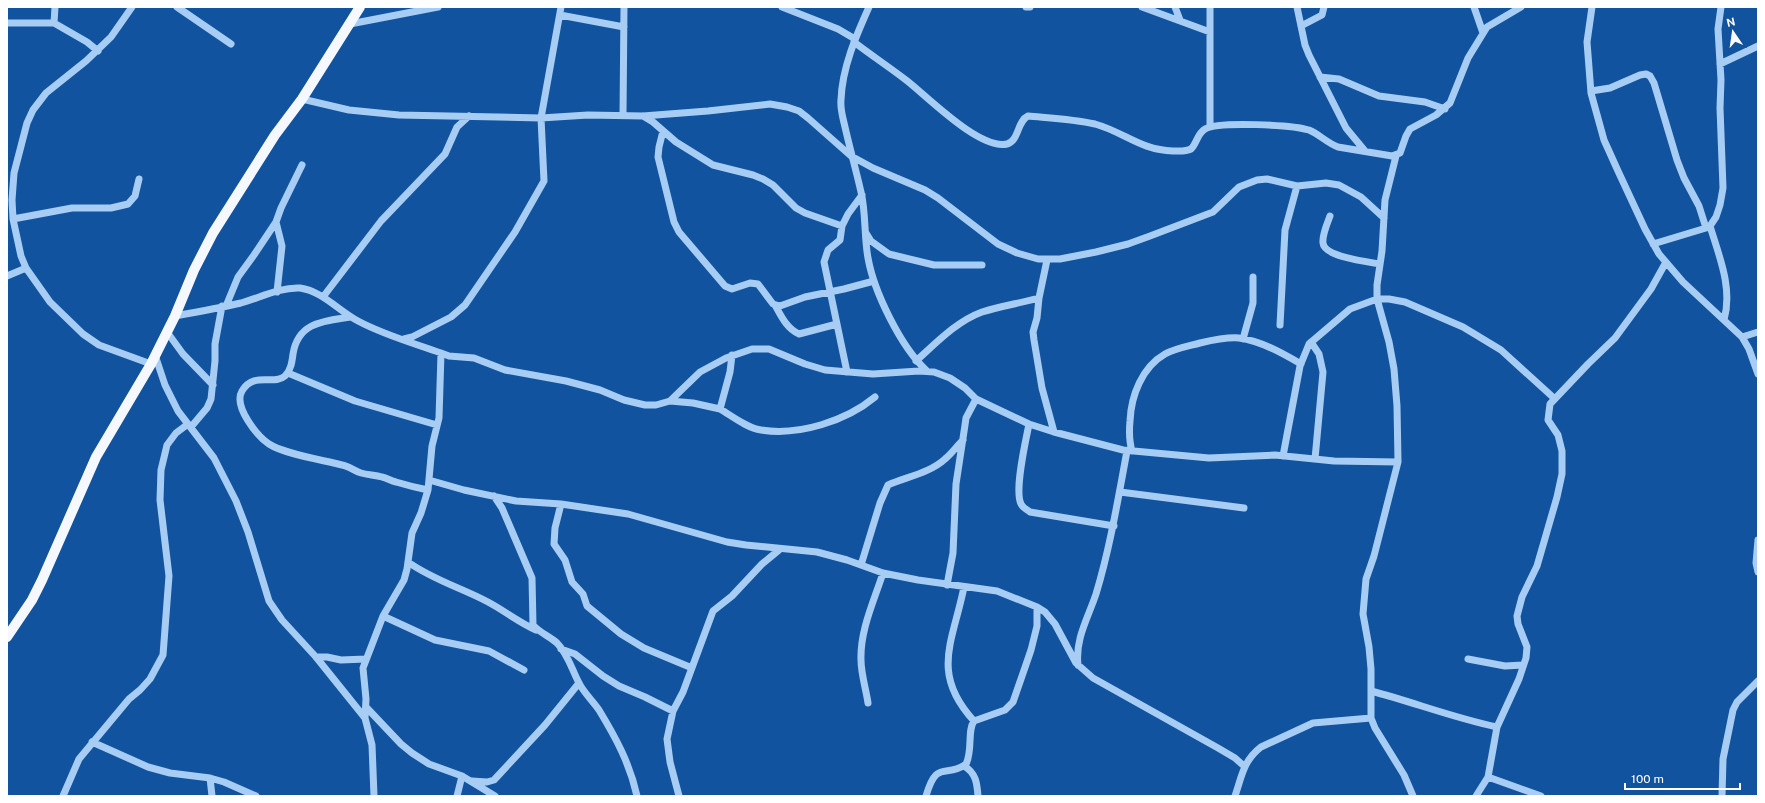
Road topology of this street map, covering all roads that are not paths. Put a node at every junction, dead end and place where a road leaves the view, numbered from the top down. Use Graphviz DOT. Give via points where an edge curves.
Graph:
graph roads {
  1 [pos="55,7"];
  2 [pos="132,7"];
  3 [pos="177,7"];
  4 [pos="360,7"];
  5 [pos="438,7"];
  6 [pos="561,7"];
  7 [pos="624,7"];
  8 [pos="782,7"];
  9 [pos="869,7"];
  10 [pos="1142,7"];
  11 [pos="1174,7"];
  12 [pos="1210,7"];
  13 [pos="1297,7"];
  14 [pos="1324,7"];
  15 [pos="1474,7"];
  16 [pos="1521,7"];
  17 [pos="1592,7"];
  18 [pos="1721,7"];
  19 [pos="560,15"];
  20 [pos="1180,20"];
  21 [pos="7,23"];
  22 [pos="54,23"];
  23 [pos="350,24"];
  24 [pos="1301,26"];
  25 [pos="624,27"];
  26 [pos="1210,32"];
  27 [pos="1483,33"];
  28 [pos="855,41"];
  29 [pos="231,44"];
  30 [pos="1758,46"];
  31 [pos="98,51"];
  32 [pos="1720,64"];
  33 [pos="1320,77"];
  34 [pos="1591,91"];
  35 [pos="302,99"];
  36 [pos="1445,109"];
  37 [pos="623,115"];
  38 [pos="469,116"];
  39 [pos="643,116"];
  40 [pos="541,118"];
  41 [pos="1210,127"];
  42 [pos="663,131"];
  43 [pos="1365,150"];
  44 [pos="851,156"];
  45 [pos="1396,156"];
  46 [pos="302,165"];
  47 [pos="139,179"];
  48 [pos="1297,186"];
  49 [pos="862,195"];
  50 [pos="1330,216"];
  51 [pos="1384,218"];
  52 [pos="13,219"];
  53 [pos="276,222"];
  54 [pos="842,226"];
  55 [pos="1708,227"];
  56 [pos="865,233"];
  57 [pos="1653,244"];
  58 [pos="1047,260"];
  59 [pos="1666,262"];
  60 [pos="1380,264"];
  61 [pos="982,265"];
  62 [pos="26,268"];
  63 [pos="7,276"];
  64 [pos="1253,277"];
  65 [pos="874,281"];
  66 [pos="831,291"];
  67 [pos="277,292"];
  68 [pos="323,297"];
  69 [pos="1039,298"];
  70 [pos="1377,299"];
  71 [pos="775,305"];
  72 [pos="224,306"];
  73 [pos="175,316"];
  74 [pos="350,317"];
  75 [pos="1724,320"];
  76 [pos="837,324"];
  77 [pos="1280,325"];
  78 [pos="167,332"];
  79 [pos="1758,332"];
  80 [pos="1742,337"];
  81 [pos="404,339"];
  82 [pos="1243,339"];
  83 [pos="1311,342"];
  84 [pos="440,353"];
  85 [pos="732,355"];
  86 [pos="153,360"];
  87 [pos="916,361"];
  88 [pos="1301,364"];
  89 [pos="926,370"];
  90 [pos="847,372"];
  91 [pos="288,373"];
  92 [pos="1758,374"];
  93 [pos="213,385"];
  94 [pos="875,397"];
  95 [pos="976,399"];
  96 [pos="1555,399"];
  97 [pos="670,401"];
  98 [pos="720,409"];
  99 [pos="1029,424"];
  100 [pos="189,425"];
  101 [pos="437,425"];
  102 [pos="1054,432"];
  103 [pos="963,440"];
  104 [pos="1130,451"];
  105 [pos="1283,456"];
  106 [pos="1315,459"];
  107 [pos="1398,462"];
  108 [pos="429,480"];
  109 [pos="428,490"];
  110 [pos="1120,492"];
  111 [pos="494,496"];
  112 [pos="561,504"];
  113 [pos="1244,508"];
  114 [pos="1114,526"];
  115 [pos="1758,540"];
  116 [pos="779,550"];
  117 [pos="408,562"];
  118 [pos="861,565"];
  119 [pos="883,572"];
  120 [pos="1758,572"];
  121 [pos="947,585"];
  122 [pos="964,587"];
  123 [pos="1037,607"];
  124 [pos="383,616"];
  125 [pos="538,631"];
  126 [pos="7,637"];
  127 [pos="561,649"];
  128 [pos="316,657"];
  129 [pos="366,659"];
  130 [pos="1468,659"];
  131 [pos="1078,665"];
  132 [pos="1523,665"];
  133 [pos="692,668"];
  134 [pos="524,670"];
  135 [pos="1758,681"];
  136 [pos="579,683"];
  137 [pos="1371,691"];
  138 [pos="868,703"];
  139 [pos="366,707"];
  140 [pos="673,711"];
  141 [pos="365,718"];
  142 [pos="1371,718"];
  143 [pos="974,721"];
  144 [pos="1498,727"];
  145 [pos="92,742"];
  146 [pos="964,766"];
  147 [pos="1244,766"];
  148 [pos="462,776"];
  149 [pos="1488,777"];
  150 [pos="210,778"];
  151 [pos="472,781"];
  152 [pos="63,796"];
  153 [pos="212,796"];
  154 [pos="256,796"];
  155 [pos="374,796"];
  156 [pos="457,796"];
  157 [pos="495,796"];
  158 [pos="637,796"];
  159 [pos="679,796"];
  160 [pos="926,796"];
  161 [pos="978,796"];
  162 [pos="1235,796"];
  163 [pos="1413,796"];
  164 [pos="1476,796"];
  165 [pos="1541,796"];
  166 [pos="1722,796"];
  1 -- 22 [label="street"];
  2 -- 31 [label="street"];
  3 -- 29 [label="street"];
  4 -- 23 [label="main road"];
  5 -- 23 [label="street"];
  6 -- 19 [label="street"];
  7 -- 25 [label="street"];
  8 -- 28 [label="street" via="838,30"];
  9 -- 28 [label="street" via="859,26"];
  10 -- 20 [label="street"];
  11 -- 20 [label="street"];
  12 -- 26 [label="street"];
  13 -- 24 [label="street"];
  14 -- 24 [label="street" via="1322,15"];
  15 -- 27 [label="street"];
  16 -- 27 [label="street" via="1487,27"];
  17 -- 34 [label="street" via="1587,42"];
  18 -- 32 [label="street" via="1718,29"];
  19 -- 25 [label="street"];
  19 -- 40 [label="street"];
  20 -- 26 [label="street"];
  21 -- 22 [label="street"];
  22 -- 31 [label="street" via="88,42"];
  23 -- 35 [label="main road"];
  24 -- 33 [label="street" via="1305,45"];
  25 -- 37 [label="street"];
  26 -- 41 [label="street"];
  27 -- 36 [label="street" via="1468,58 1450,103"];
  28 -- 41 [label="street" via="915,86 953,120 970,132 996,144 1010,143 1014,140 1028,116 1093,124 1110,129 1139,144 1168,151 1191,150 1200,133"];
  28 -- 44 [label="street" via="844,79 841,101"];
  30 -- 32 [label="street"];
  31 -- 52 [label="street" via="46,93 29,117 12,185"];
  32 -- 55 [label="street" via="1723,188 1720,205"];
  33 -- 36 [label="street" via="1340,79 1379,96 1425,102"];
  33 -- 43 [label="street" via="1346,128"];
  34 -- 55 [label="street" via="1610,88 1640,75 1650,76 1660,99 1677,160"];
  34 -- 57 [label="street" via="1604,140"];
  35 -- 38 [label="street" via="349,110 399,115"];
  35 -- 73 [label="main road" via="275,135 212,233"];
  36 -- 45 [label="street" via="1410,129 1400,153"];
  37 -- 39 [label="street"];
  37 -- 40 [label="street"];
  38 -- 40 [label="street"];
  38 -- 68 [label="street" via="457,127 445,154 381,221"];
  39 -- 42 [label="street"];
  39 -- 44 [label="street" via="770,104 787,107 799,111"];
  40 -- 81 [label="street" via="544,181 515,232 475,292 459,310 421,333"];
  41 -- 43 [label="street" via="1240,125 1300,128 1332,145"];
  42 -- 54 [label="street" via="713,165 763,179 801,210"];
  42 -- 71 [label="street" via="658,157 674,222 679,232 725,286 732,289 750,283 758,284"];
  43 -- 45 [label="street"];
  44 -- 49 [label="street"];
  44 -- 58 [label="street" via="925,190 998,244 1017,253"];
  45 -- 51 [label="street"];
  46 -- 53 [label="street"];
  47 -- 52 [label="street" via="135,196 128,204 111,208 72,208"];
  48 -- 51 [label="street" via="1326,183 1339,185 1361,197"];
  48 -- 58 [label="street" via="1267,179 1257,180 1239,187 1213,212 1157,234 1096,252"];
  48 -- 77 [label="street" via="1285,230"];
  49 -- 54 [label="street"];
  49 -- 56 [label="street"];
  50 -- 60 [label="street" via="1323,236 1324,249 1336,255"];
  51 -- 60 [label="street"];
  52 -- 62 [label="street"];
  53 -- 67 [label="street" via="282,246"];
  53 -- 72 [label="street" via="238,277"];
  54 -- 66 [label="street" via="840,240 831,246 825,255 824,268"];
  55 -- 57 [label="street"];
  55 -- 75 [label="street" via="1727,288 1728,307"];
  56 -- 61 [label="street" via="871,241 889,254 934,265"];
  56 -- 65 [label="street" via="868,260"];
  57 -- 59 [label="street"];
  58 -- 69 [label="street"];
  59 -- 75 [label="street" via="1683,282"];
  59 -- 96 [label="street" via="1651,289 1615,338"];
  60 -- 70 [label="street" via="1376,285"];
  62 -- 63 [label="street"];
  62 -- 86 [label="street" via="50,302 83,334 99,345"];
  64 -- 82 [label="street" via="1253,303"];
  65 -- 66 [label="street"];
  65 -- 87 [label="street" via="908,351"];
  66 -- 71 [label="street" via="780,306"];
  66 -- 76 [label="street"];
  67 -- 68 [label="street" via="301,288"];
  67 -- 72 [label="street"];
  68 -- 74 [label="street"];
  69 -- 87 [label="street" via="971,317"];
  69 -- 102 [label="street" via="1033,332 1042,388"];
  70 -- 83 [label="street" via="1350,310"];
  70 -- 96 [label="street" via="1405,302 1464,327 1501,350"];
  70 -- 107 [label="street" via="1394,369"];
  71 -- 76 [label="street" via="786,323 799,334"];
  72 -- 73 [label="street"];
  72 -- 93 [label="street" via="215,344"];
  73 -- 78 [label="main road"];
  74 -- 81 [label="street"];
  74 -- 91 [label="street" via="318,322 300,334 295,341"];
  75 -- 80 [label="street"];
  76 -- 90 [label="street"];
  78 -- 86 [label="main road"];
  78 -- 93 [label="street" via="183,354"];
  79 -- 80 [label="street"];
  80 -- 92 [label="street"];
  81 -- 84 [label="street"];
  82 -- 88 [label="street" via="1257,342"];
  82 -- 104 [label="street" via="1216,339 1184,347 1165,354 1153,363 1144,374 1134,395"];
  83 -- 88 [label="street"];
  83 -- 106 [label="street" via="1319,354 1323,372"];
  84 -- 97 [label="street" via="474,358 505,370 566,381 638,403 656,405"];
  84 -- 101 [label="street" via="440,407"];
  85 -- 90 [label="street" via="752,349 769,349 825,370"];
  85 -- 97 [label="street" via="700,372"];
  85 -- 98 [label="street"];
  86 -- 100 [label="street" via="168,393"];
  86 -- 126 [label="main road" via="96,456 42,580"];
  87 -- 89 [label="street"];
  88 -- 105 [label="street"];
  89 -- 90 [label="street" via="884,374"];
  89 -- 95 [label="street" via="950,378"];
  91 -- 101 [label="street" via="355,401"];
  91 -- 109 [label="street" via="281,379 251,382 246,385 240,397 242,410 262,438 280,449"];
  93 -- 100 [label="street" via="207,408"];
  94 -- 98 [label="street" via="859,409 801,429 760,430"];
  95 -- 99 [label="street"];
  95 -- 103 [label="street" via="966,418"];
  96 -- 132 [label="street" via="1550,404 1548,420 1558,435 1561,446 1562,474 1558,497 1537,566 1522,597 1517,616 1527,647"];
  97 -- 98 [label="street"];
  99 -- 102 [label="street"];
  99 -- 114 [label="street" via="1021,464 1020,501 1024,508 1030,512"];
  100 -- 128 [label="street" via="214,458 236,501 269,601 282,620"];
  100 -- 145 [label="street" via="176,433 167,445 161,470 160,500 169,576 163,655 150,679"];
  101 -- 108 [label="street"];
  102 -- 104 [label="street"];
  103 -- 118 [label="street" via="938,464 888,485"];
  103 -- 121 [label="street" via="956,484 953,553"];
  104 -- 105 [label="street" via="1209,458"];
  104 -- 110 [label="street"];
  105 -- 106 [label="street"];
  106 -- 107 [label="street"];
  107 -- 137 [label="street" via="1364,591 1363,614 1369,647"];
  108 -- 109 [label="street"];
  108 -- 111 [label="street"];
  109 -- 117 [label="street" via="412,533"];
  110 -- 113 [label="street"];
  110 -- 114 [label="street"];
  111 -- 112 [label="street"];
  111 -- 125 [label="street" via="502,508 532,578 532,620"];
  112 -- 116 [label="street" via="628,514 727,542"];
  112 -- 133 [label="street" via="554,532 554,544 565,560 572,582 583,594 587,606 621,634 644,648"];
  114 -- 131 [label="street" via="1096,595 1077,645"];
  115 -- 120 [label="street"];
  116 -- 118 [label="street" via="817,552"];
  116 -- 133 [label="street" via="715,609"];
  117 -- 124 [label="street" via="404,580"];
  117 -- 125 [label="street" via="449,585 489,602 510,617"];
  118 -- 119 [label="street"];
  119 -- 121 [label="street"];
  119 -- 138 [label="street" via="863,638 861,660"];
  121 -- 122 [label="street"];
  122 -- 123 [label="street" via="997,591"];
  122 -- 143 [label="street" via="947,658 953,691 958,703"];
  123 -- 131 [label="street" via="1049,615"];
  123 -- 143 [label="street" via="1037,626 1031,650 1013,702 1005,710"];
  124 -- 129 [label="street"];
  124 -- 134 [label="street" via="435,640 489,651"];
  125 -- 127 [label="street"];
  127 -- 136 [label="street"];
  127 -- 140 [label="street" via="575,654 619,686"];
  128 -- 129 [label="street"];
  128 -- 141 [label="street"];
  129 -- 139 [label="street" via="363,675"];
  130 -- 132 [label="street" via="1505,666"];
  131 -- 147 [label="street" via="1093,678 1218,748"];
  132 -- 144 [label="street"];
  133 -- 140 [label="street"];
  135 -- 166 [label="street" via="1740,698 1734,710 1723,759"];
  136 -- 151 [label="street" via="545,726 494,780"];
  136 -- 158 [label="street" via="618,743 631,771"];
  137 -- 142 [label="street"];
  137 -- 144 [label="street" via="1454,717"];
  139 -- 141 [label="street"];
  139 -- 148 [label="street" via="412,753 429,764"];
  140 -- 159 [label="street" via="667,749"];
  141 -- 155 [label="street" via="372,745"];
  142 -- 147 [label="street" via="1306,725 1261,747"];
  142 -- 163 [label="street" via="1404,775"];
  143 -- 146 [label="street" via="970,729 970,752"];
  144 -- 149 [label="street"];
  145 -- 150 [label="street" via="148,767 170,773"];
  145 -- 152 [label="street" via="79,759"];
  146 -- 160 [label="street" via="936,774"];
  146 -- 161 [label="street" via="975,776"];
  147 -- 162 [label="street"];
  148 -- 151 [label="street"];
  148 -- 156 [label="street"];
  149 -- 164 [label="street"];
  149 -- 165 [label="street"];
  150 -- 153 [label="street"];
  150 -- 154 [label="street" via="236,786"];
  151 -- 157 [label="street"];
}
